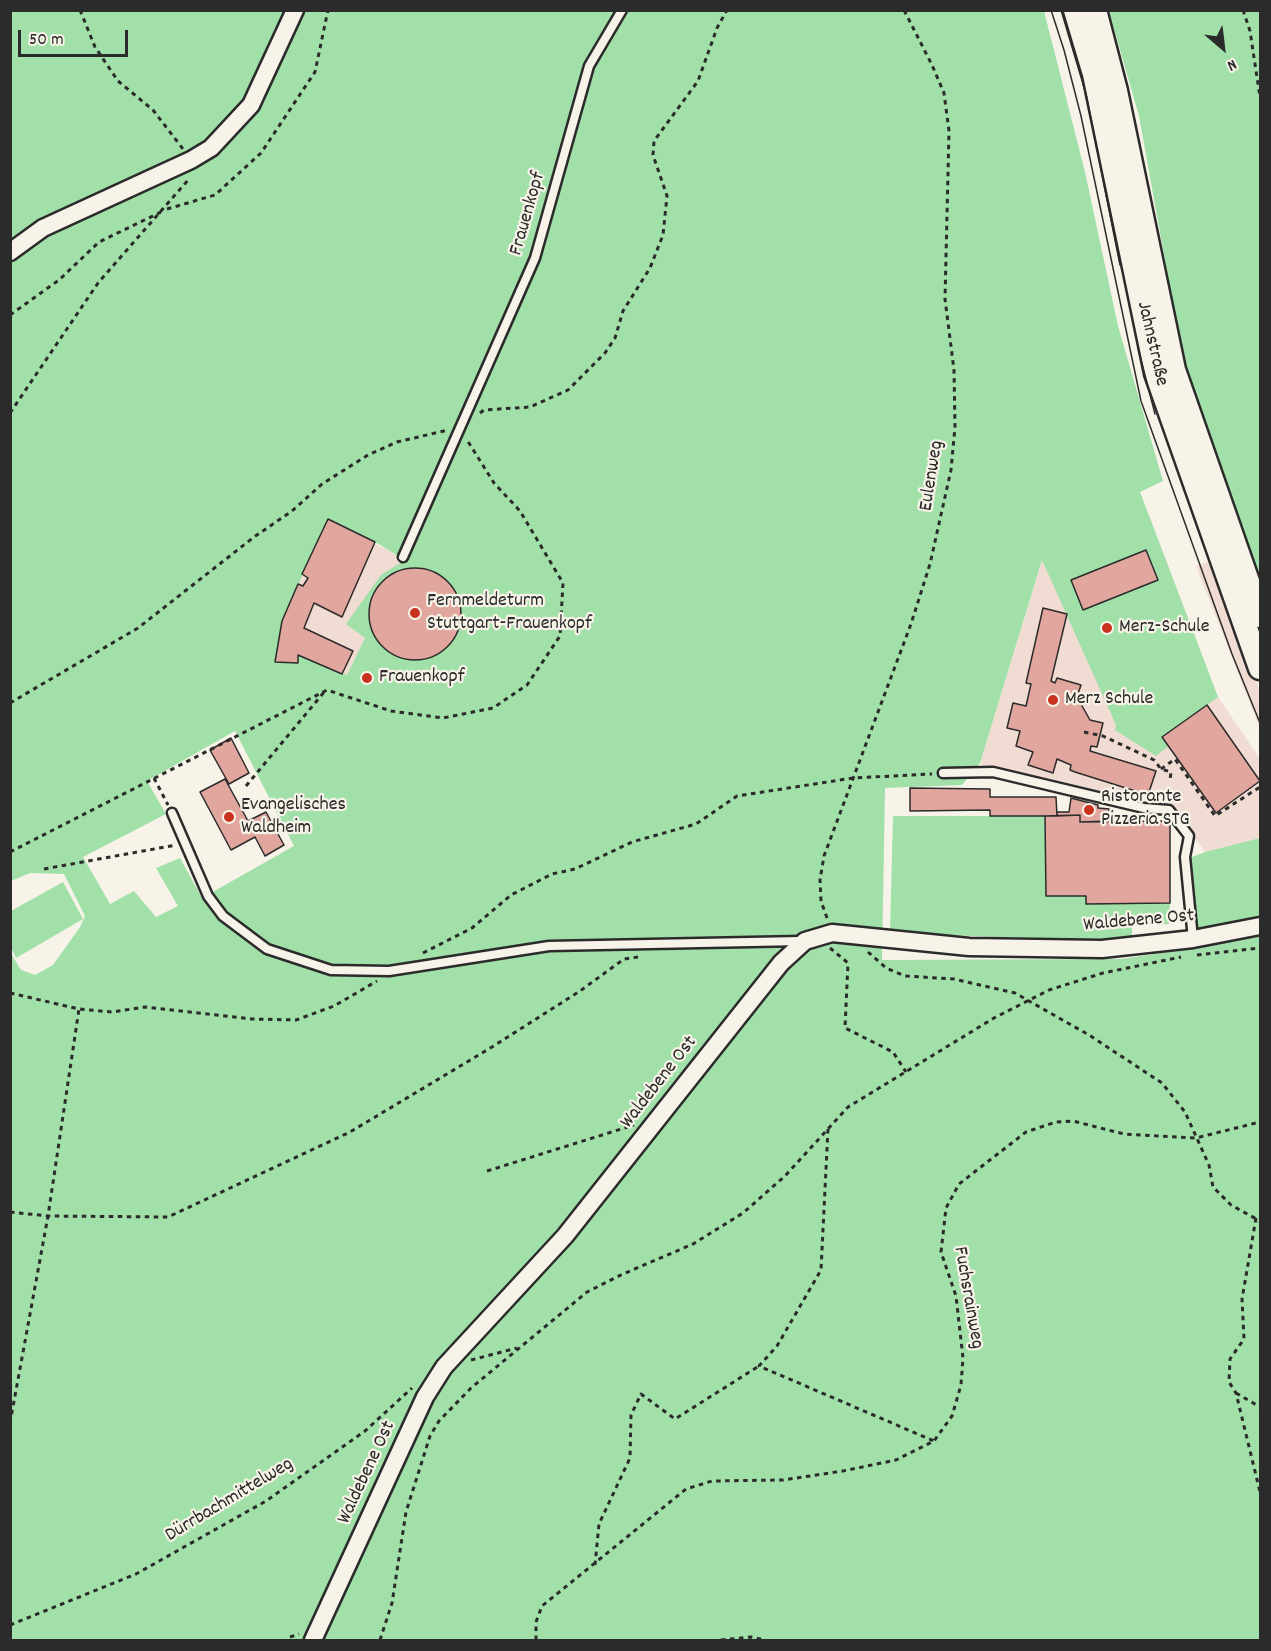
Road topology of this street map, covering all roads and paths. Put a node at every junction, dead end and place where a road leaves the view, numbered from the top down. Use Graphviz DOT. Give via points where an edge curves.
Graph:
graph roads {
  1 [pos="80,10"];
  2 [pos="295,10"];
  3 [pos="328,10"];
  4 [pos="622,10"];
  5 [pos="727,10"];
  6 [pos="904,10"];
  7 [pos="1075,10"];
  8 [pos="1095,10"];
  9 [pos="1243,10"];
  10 [pos="1260,97"];
  11 [pos="191,160"];
  12 [pos="165,210"];
  13 [pos="10,252"];
  14 [pos="10,315"];
  15 [pos="10,413"];
  16 [pos="460,428"];
  17 [pos="403,557"];
  18 [pos="1260,616"];
  19 [pos="1260,668"];
  20 [pos="327,690"];
  21 [pos="10,703"];
  22 [pos="1084,732"];
  23 [pos="1161,769"];
  24 [pos="943,773"];
  25 [pos="154,778"];
  26 [pos="853,778"];
  27 [pos="1170,780"];
  28 [pos="246,786"];
  29 [pos="1260,787"];
  30 [pos="172,813"];
  31 [pos="186,844"];
  32 [pos="10,852"];
  33 [pos="45,869"];
  34 [pos="1260,926"];
  35 [pos="832,933"];
  36 [pos="856,937"];
  37 [pos="805,941"];
  38 [pos="1193,947"];
  39 [pos="1260,948"];
  40 [pos="420,955"];
  41 [pos="647,955"];
  42 [pos="1185,957"];
  43 [pos="389,971"];
  44 [pos="10,993"];
  45 [pos="1025,1001"];
  46 [pos="79,1009"];
  47 [pos="906,1072"];
  48 [pos="657,1121"];
  49 [pos="1260,1122"];
  50 [pos="828,1129"];
  51 [pos="1196,1138"];
  52 [pos="487,1171"];
  53 [pos="10,1212"];
  54 [pos="48,1216"];
  55 [pos="1256,1218"];
  56 [pos="1260,1221"];
  57 [pos="520,1347"];
  58 [pos="759,1366"];
  59 [pos="444,1367"];
  60 [pos="418,1382"];
  61 [pos="1236,1393"];
  62 [pos="1260,1407"];
  63 [pos="10,1423"];
  64 [pos="933,1441"];
  65 [pos="1260,1492"];
  66 [pos="595,1565"];
  67 [pos="10,1625"];
  68 [pos="313,1641"];
  69 [pos="380,1641"];
  70 [pos="536,1641"];
  71 [pos="721,1641"];
  72 [pos="764,1641"];
  1 -- 11 [label="path" via="95,47 118,81 153,110"];
  2 -- 11 [label="street" via="250,105 211,148"];
  3 -- 12 [label="path" via="315,72 261,153 215,195"];
  4 -- 16 [label="lane, Frauenkopf" via="590,66 535,258"];
  5 -- 16 [label="path" via="698,81 654,141 653,155 667,195 663,235 650,268 623,311 615,338 568,390 530,407 484,410"];
  6 -- 26 [label="path, Eulenweg" via="944,93 949,131 945,299 954,370 955,427 945,506 930,564"];
  7 -- 19 [label="main road, Jahnstraße" via="1099,96 1156,373"];
  8 -- 18 [label="main road, Jahnstraße" via="1112,73 1174,369"];
  9 -- 10 [label="path"];
  11 -- 12 [label="path" via="192,175"];
  11 -- 13 [label="street" via="43,228"];
  12 -- 14 [label="path" via="99,242 59,280"];
  12 -- 15 [label="path" via="98,283"];
  16 -- 17 [label="lane, Frauenkopf"];
  16 -- 20 [label="path" via="494,483 525,520 563,583 560,636 527,685 493,708 443,718 391,711"];
  16 -- 21 [label="path" via="398,442 368,455 322,484 138,628"];
  20 -- 25 [label="path"];
  20 -- 28 [label="path"];
  22 -- 23 [label="path" via="1103,736 1154,760"];
  23 -- 27 [label="path" via="1171,772"];
  23 -- 29 [label="path" via="1175,759 1215,816"];
  24 -- 26 [label="path"];
  24 -- 38 [label="lane" via="993,772 1144,808 1169,810 1189,836 1185,857"];
  25 -- 30 [label="path"];
  25 -- 32 [label="path"];
  26 -- 35 [label="path, Eulenweg" via="824,856 820,880 821,901"];
  26 -- 40 [label="path" via="738,796 696,824 632,842 574,869 552,874 511,895 472,928"];
  30 -- 31 [label="lane"];
  31 -- 33 [label="path"];
  31 -- 43 [label="lane" via="208,896 223,916 267,949 332,970"];
  34 -- 38 [label="street, Waldebene Ost"];
  35 -- 36 [label="street, Waldebene Ost"];
  35 -- 37 [label="street, Waldebene Ost"];
  36 -- 38 [label="street, Waldebene Ost" via="969,947"];
  36 -- 45 [label="path" via="886,968 905,976 996,987 1016,993"];
  37 -- 43 [label="lane" via="549,946"];
  37 -- 47 [label="path" via="830,948 848,963 845,1028 893,1052"];
  37 -- 48 [label="street, Waldebene Ost" via="781,963"];
  38 -- 39 [label="path"];
  41 -- 54 [label="path" via="624,959 502,1041 350,1132 168,1217"];
  42 -- 45 [label="path" via="1074,981"];
  43 -- 46 [label="path" via="334,1006 296,1020 145,1007 112,1012"];
  44 -- 46 [label="path"];
  45 -- 47 [label="path"];
  45 -- 51 [label="path" via="1089,1035 1162,1083 1185,1112"];
  46 -- 54 [label="path"];
  47 -- 50 [label="path" via="848,1107"];
  48 -- 52 [label="path" via="649,1120"];
  48 -- 59 [label="street, Waldebene Ost" via="566,1236"];
  49 -- 51 [label="path, Fuchsrainweg"];
  50 -- 57 [label="path" via="785,1176 742,1213 693,1244 587,1292"];
  50 -- 58 [label="path" via="820,1270 777,1346"];
  51 -- 55 [label="path" via="1209,1165 1213,1187 1231,1205"];
  51 -- 64 [label="path, Fuchsrainweg" via="1154,1137 1073,1121 1056,1122 1026,1132 959,1184 945,1208 941,1252 956,1296 963,1358 961,1385 952,1416"];
  53 -- 54 [label="path"];
  54 -- 63 [label="path"];
  55 -- 56 [label="path"];
  55 -- 61 [label="path" via="1242,1299 1244,1339 1230,1359 1229,1382"];
  57 -- 59 [label="path"];
  57 -- 69 [label="path" via="451,1407 430,1436 406,1512 392,1603"];
  58 -- 64 [label="path"];
  58 -- 66 [label="path" via="675,1419 641,1394 631,1415 630,1458 599,1524"];
  59 -- 68 [label="street, Waldebene Ost" via="425,1397"];
  60 -- 67 [label="path, Dürrbachmittelweg" via="365,1431 266,1501 136,1574"];
  61 -- 62 [label="path"];
  61 -- 65 [label="path"];
  64 -- 66 [label="path, Fuchsrainweg" via="896,1460 843,1471 783,1480 699,1484 673,1499"];
  66 -- 70 [label="path, Fuchsrainweg" via="542,1606 536,1622"];
  71 -- 72 [label="path" via="751,1637"];
}
